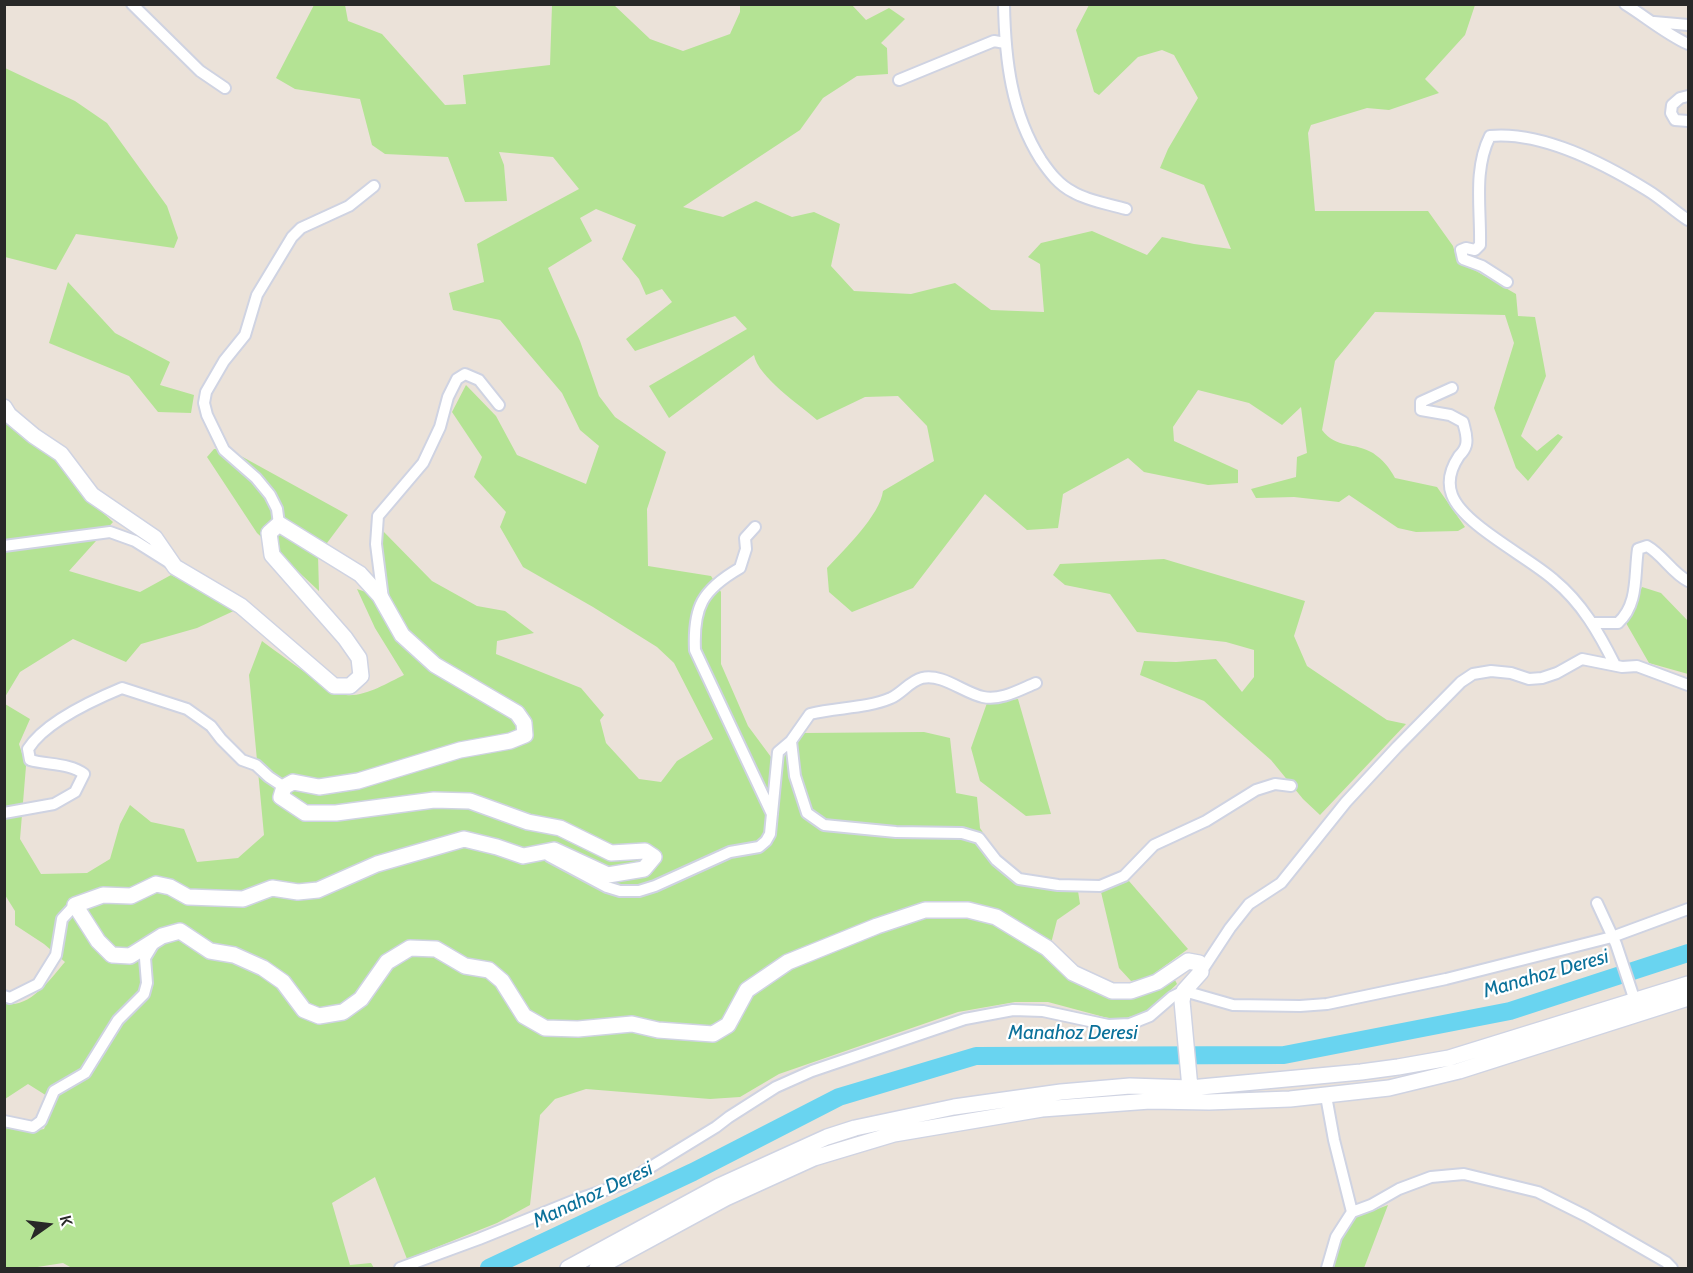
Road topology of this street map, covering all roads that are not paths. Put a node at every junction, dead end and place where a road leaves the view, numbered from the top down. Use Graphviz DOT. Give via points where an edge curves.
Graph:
graph roads {
  1 [pos="132,4"];
  2 [pos="1004,4"];
  3 [pos="1625,4"];
  4 [pos="1654,22"];
  5 [pos="1689,25"];
  6 [pos="1005,43"];
  7 [pos="1689,44"];
  8 [pos="899,80"];
  9 [pos="225,88"];
  10 [pos="1689,96"];
  11 [pos="1689,121"];
  12 [pos="374,186"];
  13 [pos="1126,209"];
  14 [pos="1689,220"];
  15 [pos="1507,282"];
  16 [pos="1452,388"];
  17 [pos="500,405"];
  18 [pos="4,407"];
  19 [pos="279,524"];
  20 [pos="755,527"];
  21 [pos="4,546"];
  22 [pos="175,567"];
  23 [pos="1689,581"];
  24 [pos="383,602"];
  25 [pos="1592,623"];
  26 [pos="1615,665"];
  27 [pos="1036,683"];
  28 [pos="1689,685"];
  29 [pos="791,741"];
  30 [pos="1290,786"];
  31 [pos="284,787"];
  32 [pos="4,813"];
  33 [pos="772,814"];
  34 [pos="537,853"];
  35 [pos="1597,903"];
  36 [pos="75,905"];
  37 [pos="1689,909"];
  38 [pos="155,940"];
  39 [pos="1614,941"];
  40 [pos="1201,972"];
  41 [pos="1689,984"];
  42 [pos="4,996"];
  43 [pos="1183,996"];
  44 [pos="1634,997"];
  45 [pos="1689,998"];
  46 [pos="1189,1088"];
  47 [pos="1326,1096"];
  48 [pos="4,1121"];
  49 [pos="1352,1212"];
  50 [pos="400,1269"];
  51 [pos="568,1269"];
  52 [pos="597,1269"];
  53 [pos="1328,1269"];
  54 [pos="1672,1269"];
  1 -- 9 [label="street" via="200,71"];
  2 -- 6 [label="street"];
  3 -- 4 [label="street"];
  4 -- 5 [label="street"];
  4 -- 7 [label="street"];
  6 -- 8 [label="street" via="994,42"];
  6 -- 13 [label="street" via="1015,102 1030,143 1052,177 1074,193"];
  10 -- 11 [label="street" via="1672,105 1671,113 1675,120"];
  12 -- 19 [label="street" via="349,206 301,228 291,237 257,295 245,335 206,392 207,415 220,443 270,495"];
  14 -- 15 [label="street" via="1648,191 1588,158 1527,137 1490,136 1482,151 1480,245 1475,250 1461,250 1463,259"];
  16 -- 25 [label="street" via="1421,402 1421,410 1450,415 1463,422 1466,447 1454,464 1449,484 1454,500 1488,532 1554,579"];
  17 -- 24 [label="street" via="479,380 465,374 457,378 441,427 423,463 378,516 376,544"];
  18 -- 22 [label="street" via="34,436 61,454 92,495 154,538"];
  19 -- 22 [label="street" via="268,533 272,555 359,658 361,676 350,686 334,686 241,606"];
  19 -- 24 [label="street" via="360,574"];
  20 -- 33 [label="street" via="745,538 740,567 706,594 694,624 695,650"];
  21 -- 22 [label="street" via="110,532 135,541"];
  23 -- 25 [label="street" via="1681,578 1655,551 1647,546 1638,549 1634,596 1627,615 1618,624"];
  24 -- 31 [label="street" via="402,634 435,666 517,713 525,723 525,735 358,781 319,787 293,782"];
  25 -- 26 [label="street"];
  26 -- 28 [label="street" via="1637,666"];
  26 -- 40 [label="street" via="1582,659 1542,678 1491,671 1461,682 1346,802 1281,883 1249,904"];
  27 -- 29 [label="street" via="1012,693 984,697 924,677 893,698 810,714"];
  29 -- 30 [label="street" via="795,776 807,813 824,825 962,833 979,838 996,860 1019,879 1058,885 1100,886 1124,876 1154,845 1206,821 1256,790 1275,784"];
  29 -- 33 [label="street" via="778,752"];
  31 -- 32 [label="street" via="256,765 242,760 212,726 187,709 122,688 63,717 28,749 30,760 77,768 84,774 75,792 54,804"];
  31 -- 34 [label="street" via="281,797 305,813 336,813 434,800 470,801 528,822 560,828 611,852 645,851 654,857 645,869 608,875 554,850"];
  33 -- 34 [label="street" via="770,834 759,847 730,852 639,891 607,887 554,857"];
  34 -- 36 [label="street" via="523,855 464,839 377,864 318,890 272,888 243,899 188,897 156,884 131,896 103,895"];
  35 -- 39 [label="street"];
  36 -- 38 [label="street" via="112,955 130,956"];
  36 -- 42 [label="street" via="62,919 57,955 38,984 10,998"];
  37 -- 39 [label="street"];
  38 -- 40 [label="street" via="180,931 210,951 234,955 263,968 283,982 304,1010 319,1016 343,1012 361,999 387,962 410,948 436,949 465,966 489,970 502,981 524,1017 545,1028 632,1024 713,1034 728,1025 747,990 788,962 926,910 968,910 996,917 1047,948 1073,972 1112,991 1131,991 1157,982 1188,961 1199,963"];
  38 -- 48 [label="street" via="145,958 144,994 118,1020 85,1072 54,1091 41,1121 33,1127"];
  39 -- 43 [label="street" via="1327,1004 1233,1005"];
  39 -- 44 [label="street"];
  40 -- 43 [label="street"];
  41 -- 44 [label="street"];
  43 -- 46 [label="street"];
  43 -- 50 [label="street" via="1172,997 1150,1016 1130,1024 1108,1025 1043,1011 1014,1010 965,1019 812,1071 776,1087 623,1184"];
  44 -- 46 [label="street" via="1449,1058 1361,1072"];
  45 -- 47 [label="street" via="1459,1071 1389,1088"];
  46 -- 47 [label="street" via="1290,1099"];
  46 -- 51 [label="street" via="1130,1086 1061,1092 954,1107 855,1128 719,1186"];
  46 -- 52 [label="street" via="1150,1101 1042,1109 850,1145 726,1198"];
  47 -- 49 [label="street"];
  49 -- 53 [label="street" via="1336,1237"];
  49 -- 54 [label="street" via="1431,1177 1464,1174 1538,1192 1586,1216"];
}
